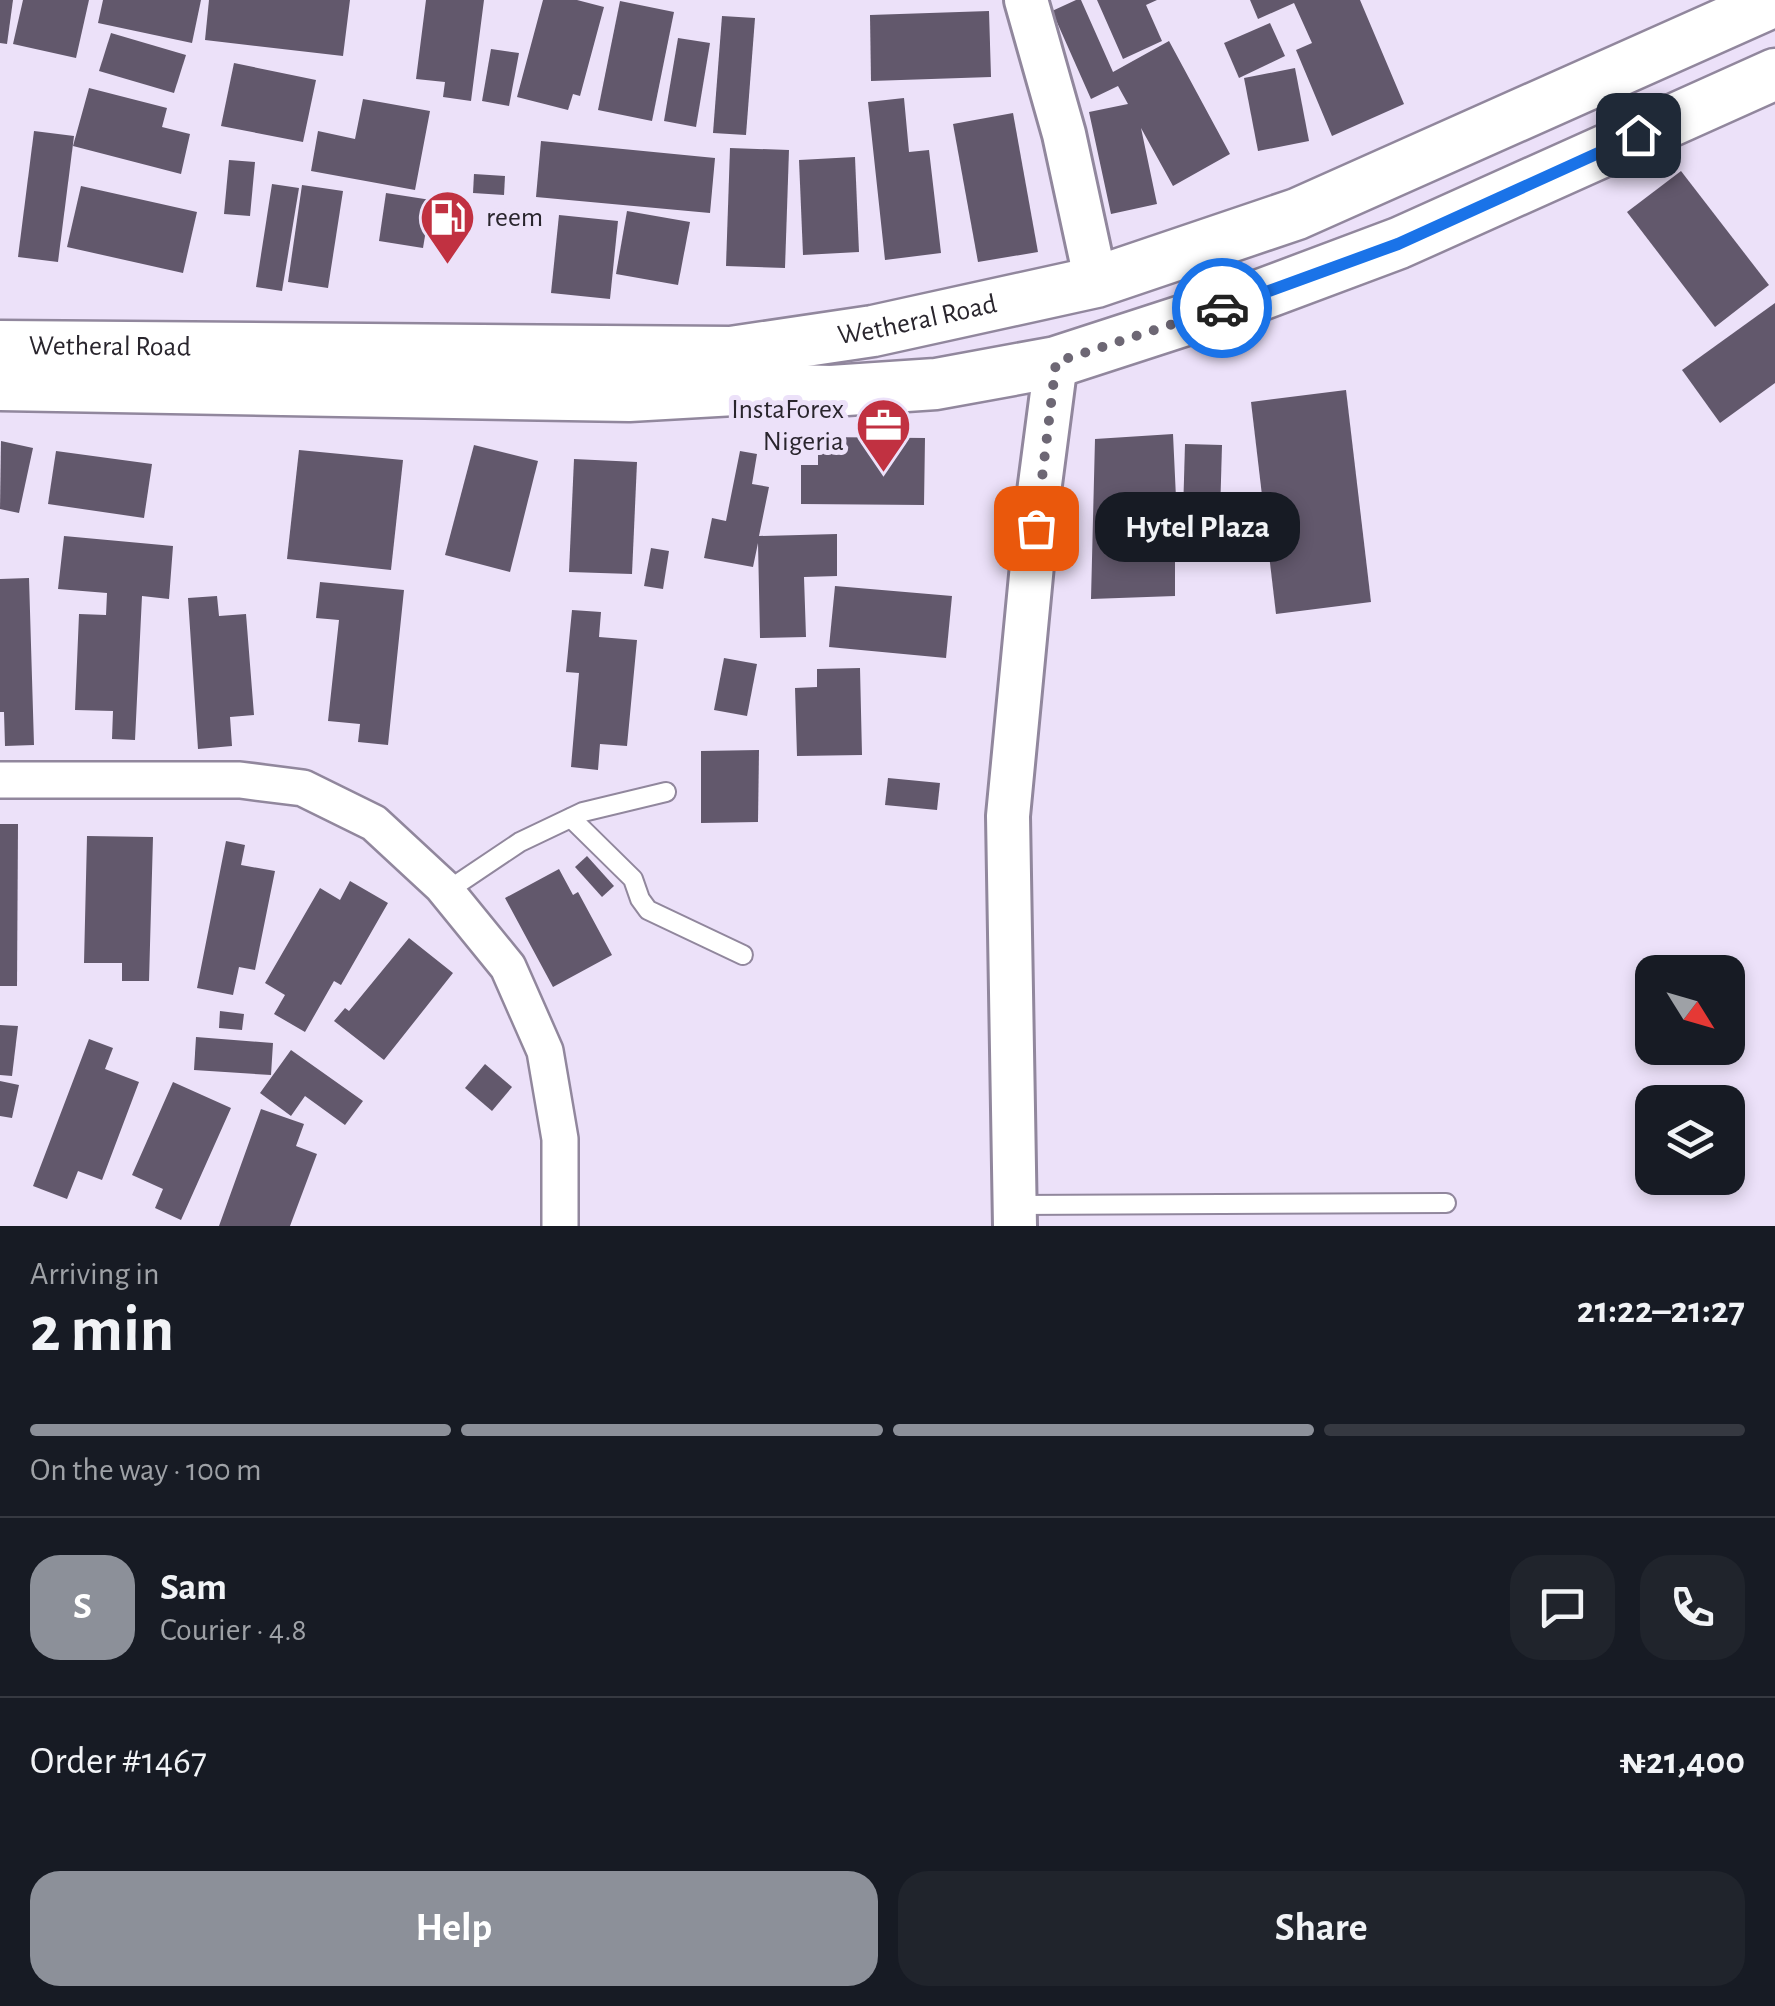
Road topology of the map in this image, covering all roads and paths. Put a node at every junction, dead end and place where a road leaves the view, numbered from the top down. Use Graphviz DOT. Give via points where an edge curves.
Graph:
graph roads {
  1 [pos="1026,0"];
  2 [pos="1775,2"];
  3 [pos="1775,74"];
  4 [pos="1096,282"];
  5 [pos="0,346"];
  6 [pos="1056,362"];
  7 [pos="0,386"];
  8 [pos="0,780"];
  9 [pos="666,792"];
  10 [pos="571,818"];
  11 [pos="448,892"];
  12 [pos="742,955"];
  13 [pos="1446,1203"];
  14 [pos="1015,1216"];
  15 [pos="560,1226"];
  1 -- 4 [label="street"];
  2 -- 4 [label="main road, Wetheral Road" via="1296,214"];
  3 -- 6 [label="main road, Wetheral Road" via="1398,244"];
  4 -- 5 [label="main road, Wetheral Road" via="873,331 731,352"];
  6 -- 7 [label="main road, Wetheral Road" via="936,384 629,396"];
  6 -- 14 [label="street" via="1008,816"];
  8 -- 11 [label="street" via="240,780 303,788 374,823"];
  9 -- 10 [label="lane"];
  10 -- 11 [label="lane" via="520,842"];
  10 -- 12 [label="lane" via="633,879 648,910"];
  11 -- 15 [label="street" via="508,967 545,1051 560,1140"];
  13 -- 14 [label="lane"];
}
